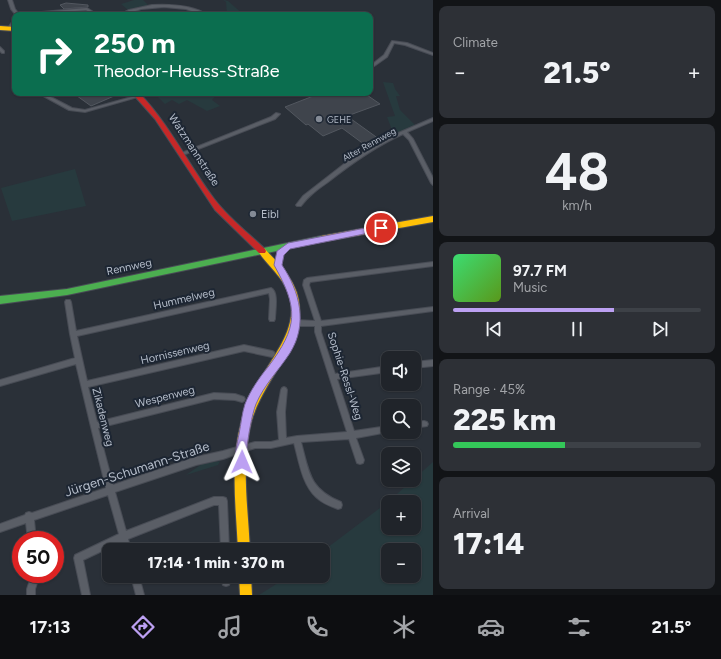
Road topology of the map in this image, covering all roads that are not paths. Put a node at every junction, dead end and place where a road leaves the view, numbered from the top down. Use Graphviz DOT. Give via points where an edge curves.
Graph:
graph roads {
  1 [pos="10,0"];
  2 [pos="16,12"];
  3 [pos="54,12"];
  4 [pos="92,12"];
  5 [pos="130,12"];
  6 [pos="199,12"];
  7 [pos="12,26"];
  8 [pos="0,28"];
  9 [pos="433,54"];
  10 [pos="373,66"];
  11 [pos="46,96"];
  12 [pos="132,96"];
  13 [pos="139,96"];
  14 [pos="278,114"];
  15 [pos="433,119"];
  16 [pos="405,133"];
  17 [pos="181,154"];
  18 [pos="433,183"];
  19 [pos="299,205"];
  20 [pos="433,219"];
  21 [pos="251,240"];
  22 [pos="288,246"];
  23 [pos="262,251"];
  24 [pos="241,256"];
  25 [pos="433,264"];
  26 [pos="278,265"];
  27 [pos="0,300"];
  28 [pos="68,302"];
  29 [pos="433,309"];
  30 [pos="272,319"];
  31 [pos="296,323"];
  32 [pos="318,324"];
  33 [pos="73,334"];
  34 [pos="272,354"];
  35 [pos="79,360"];
  36 [pos="433,363"];
  37 [pos="421,365"];
  38 [pos="381,370"];
  39 [pos="333,377"];
  40 [pos="0,383"];
  41 [pos="84,385"];
  42 [pos="284,390"];
  43 [pos="242,399"];
  44 [pos="421,424"];
  45 [pos="424,424"];
  46 [pos="94,426"];
  47 [pos="381,431"];
  48 [pos="352,435"];
  49 [pos="331,436"];
  50 [pos="297,438"];
  51 [pos="283,441"];
  52 [pos="241,448"];
  53 [pos="360,460"];
  54 [pos="111,490"];
  55 [pos="338,505"];
  56 [pos="29,516"];
  57 [pos="0,528"];
  58 [pos="31,531"];
  59 [pos="124,536"];
  60 [pos="126,543"];
  61 [pos="225,543"];
  62 [pos="244,543"];
  63 [pos="32,583"];
  64 [pos="137,583"];
  65 [pos="31,595"];
  66 [pos="86,595"];
  67 [pos="140,595"];
  1 -- 2 [label="street"];
  3 -- 4 [label="street" via="89,9"];
  5 -- 6 [label="street" via="170,7 190,8"];
  7 -- 8 [label="main road"];
  9 -- 10 [label="street" via="393,42 386,56"];
  11 -- 12 [label="street, Watzmannstraße" via="78,111 92,111"];
  13 -- 17 [label="main road, Watzmannstraße" via="164,124"];
  14 -- 17 [label="street"];
  15 -- 16 [label="street, Alter Rennweg"];
  16 -- 18 [label="street" via="411,139"];
  16 -- 19 [label="street, Alter Rennweg" via="391,138 350,162"];
  17 -- 21 [label="main road, Watzmannstraße" via="213,202"];
  20 -- 22 [label="main road, Rennweg"];
  21 -- 23 [label="main road, Watzmannstraße"];
  21 -- 24 [label="main road"];
  22 -- 23 [label="main road, Rennweg"];
  22 -- 26 [label="main road" via="280,254"];
  23 -- 24 [label="main road, Rennweg"];
  23 -- 26 [label="main road, Watzmannstraße"];
  24 -- 27 [label="main road, Rennweg" via="74,290"];
  25 -- 32 [label="street, Sophie-Ressl-Weg" via="307,280 306,285"];
  26 -- 31 [label="main road, Watzmannstraße" via="292,293 296,306"];
  28 -- 33 [label="street, Zikadenweg"];
  29 -- 32 [label="street"];
  30 -- 33 [label="street, Hummelweg" via="271,290"];
  31 -- 32 [label="street, Sophie-Ressl-Weg"];
  31 -- 52 [label="main road, Watzmannstraße" via="287,350 250,404"];
  32 -- 39 [label="street, Sophie-Ressl-Weg" via="318,332"];
  33 -- 35 [label="street, Zikadenweg"];
  34 -- 41 [label="street, Hornissenweg" via="244,348"];
  35 -- 40 [label="street"];
  35 -- 41 [label="street, Zikadenweg"];
  36 -- 37 [label="street"];
  38 -- 39 [label="street"];
  39 -- 48 [label="street, Sophie-Ressl-Weg"];
  41 -- 46 [label="street, Zikadenweg"];
  42 -- 51 [label="street" via="281,412"];
  43 -- 46 [label="street, Wespenweg" via="214,396"];
  44 -- 45 [label="street"];
  46 -- 54 [label="street, Zikadenweg"];
  47 -- 48 [label="street, Sophie-Ressl-Weg"];
  48 -- 49 [label="street, Sophie-Ressl-Weg"];
  48 -- 53 [label="street, Sophie-Ressl-Weg"];
  49 -- 50 [label="street, Jürgen-Schumann-Straße"];
  50 -- 51 [label="street, Jürgen-Schumann-Straße"];
  50 -- 55 [label="street" via="309,482 319,497"];
  51 -- 52 [label="street, Jürgen-Schumann-Straße"];
  52 -- 54 [label="street, Jürgen-Schumann-Straße"];
  52 -- 62 [label="main road, Watzmannstraße"];
  54 -- 56 [label="street, Jürgen-Schumann-Straße"];
  54 -- 59 [label="street, Zikadenweg"];
  56 -- 57 [label="street, Jürgen-Schumann-Straße"];
  56 -- 58 [label="street"];
  59 -- 60 [label="street, Zikadenweg"];
  59 -- 61 [label="street" via="214,501 223,501"];
  59 -- 66 [label="street" via="78,558"];
  63 -- 65 [label="street"];
  64 -- 67 [label="street"];
}
